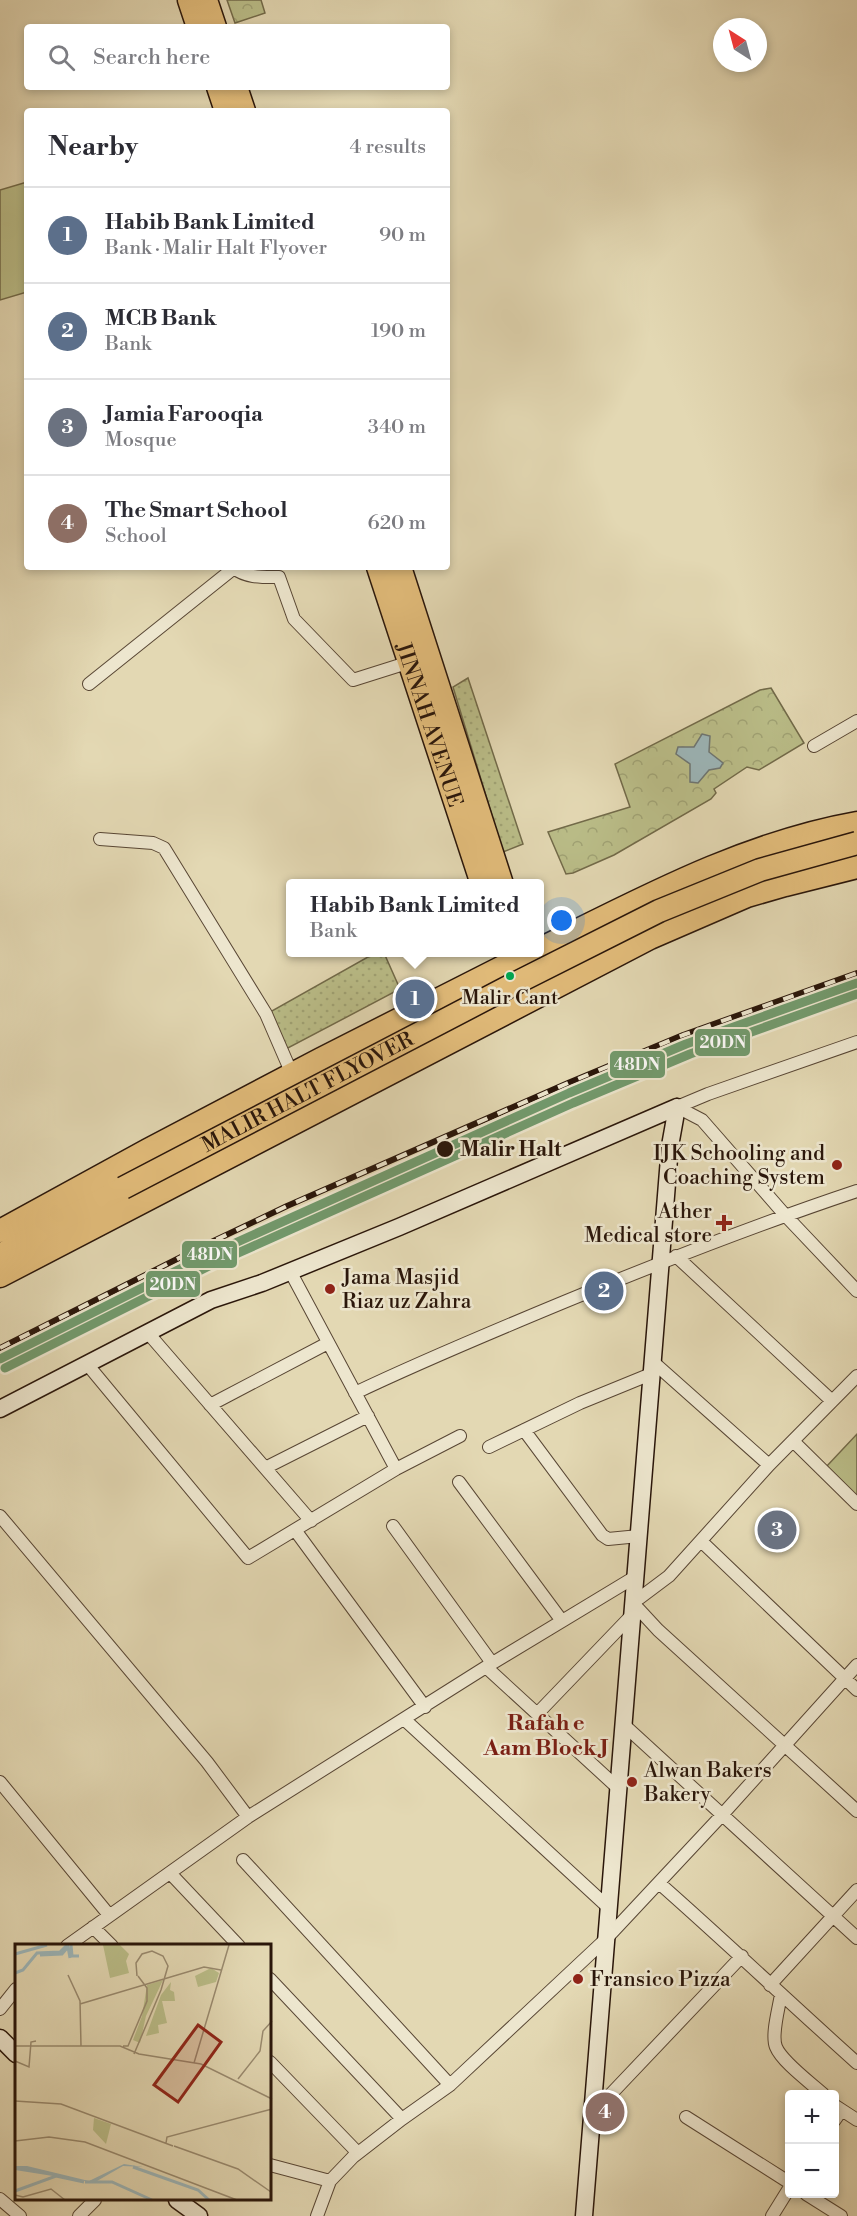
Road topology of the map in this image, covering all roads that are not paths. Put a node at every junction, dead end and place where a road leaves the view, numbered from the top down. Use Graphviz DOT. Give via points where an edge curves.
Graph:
graph roads {
  1 [pos="189,0"];
  2 [pos="206,0"];
  3 [pos="197,24"];
  4 [pos="214,24"];
  5 [pos="219,90"];
  6 [pos="237,90"];
  7 [pos="225,108"];
  8 [pos="243,108"];
  9 [pos="229,570"];
  10 [pos="237,570"];
  11 [pos="379,570"];
  12 [pos="400,570"];
  13 [pos="277,572"];
  14 [pos="413,653"];
  15 [pos="89,684"];
  16 [pos="857,721"];
  17 [pos="814,746"];
  18 [pos="857,823"];
  19 [pos="833,828"];
  20 [pos="100,839"];
  21 [pos="857,843"];
  22 [pos="847,870"];
  23 [pos="481,879"];
  24 [pos="500,879"];
  25 [pos="545,943"];
  26 [pos="516,957"];
  27 [pos="521,957"];
  28 [pos="574,977"];
  29 [pos="441,1000"];
  30 [pos="457,1039"];
  31 [pos="857,1042"];
  32 [pos="292,1074"];
  33 [pos="677,1107"];
  34 [pos="857,1191"];
  35 [pos="129,1196"];
  36 [pos="784,1215"];
  37 [pos="0,1232"];
  38 [pos="0,1255"];
  39 [pos="676,1256"];
  40 [pos="661,1262"];
  41 [pos="290,1271"];
  42 [pos="0,1276"];
  43 [pos="857,1291"];
  44 [pos="148,1333"];
  45 [pos="328,1343"];
  46 [pos="87,1364"];
  47 [pos="652,1368"];
  48 [pos="857,1376"];
  49 [pos="355,1393"];
  50 [pos="832,1401"];
  51 [pos="210,1405"];
  52 [pos="0,1409"];
  53 [pos="368,1416"];
  54 [pos="524,1430"];
  55 [pos="460,1436"];
  56 [pos="793,1441"];
  57 [pos="489,1447"];
  58 [pos="769,1465"];
  59 [pos="265,1468"];
  60 [pos="396,1469"];
  61 [pos="459,1482"];
  62 [pos="857,1504"];
  63 [pos="0,1516"];
  64 [pos="310,1521"];
  65 [pos="393,1526"];
  66 [pos="295,1530"];
  67 [pos="639,1536"];
  68 [pos="701,1542"];
  69 [pos="635,1577"];
  70 [pos="633,1609"];
  71 [pos="562,1621"];
  72 [pos="489,1665"];
  73 [pos="857,1665"];
  74 [pos="844,1679"];
  75 [pos="857,1690"];
  76 [pos="425,1707"];
  77 [pos="537,1714"];
  78 [pos="405,1720"];
  79 [pos="624,1725"];
  80 [pos="785,1746"];
  81 [pos="0,1782"];
  82 [pos="618,1788"];
  83 [pos="857,1811"];
  84 [pos="722,1815"];
  85 [pos="248,1818"];
  86 [pos="243,1860"];
  87 [pos="170,1873"];
  88 [pos="659,1882"];
  89 [pos="857,1890"];
  90 [pos="609,1908"];
  91 [pos="110,1915"];
  92 [pos="833,1916"];
  93 [pos="93,1927"];
  94 [pos="857,1938"];
  95 [pos="606,1939"];
  96 [pos="70,1944"];
  97 [pos="110,1944"];
  98 [pos="237,1944"];
  99 [pos="742,1956"];
  100 [pos="272,1981"];
  101 [pos="770,1985"];
  102 [pos="15,1990"];
  103 [pos="781,1994"];
  104 [pos="0,2008"];
  105 [pos="0,2038"];
  106 [pos="15,2053"];
  107 [pos="857,2063"];
  108 [pos="272,2064"];
  109 [pos="450,2085"];
  110 [pos="819,2090"];
  111 [pos="839,2113"];
  112 [pos="592,2114"];
  113 [pos="686,2117"];
  114 [pos="402,2119"];
  115 [pos="857,2120"];
  116 [pos="358,2153"];
  117 [pos="272,2166"];
  118 [pos="785,2180"];
  119 [pos="330,2181"];
  120 [pos="785,2194"];
  121 [pos="814,2198"];
  122 [pos="0,2199"];
  123 [pos="93,2201"];
  124 [pos="180,2201"];
  125 [pos="20,2216"];
  126 [pos="79,2216"];
  127 [pos="200,2216"];
  128 [pos="317,2216"];
  129 [pos="584,2216"];
  130 [pos="772,2216"];
  131 [pos="841,2216"];
  1 -- 3 [label="highway"];
  2 -- 4 [label="highway"];
  5 -- 7 [label="highway"];
  6 -- 8 [label="highway"];
  9 -- 15 [label="street"];
  10 -- 13 [label="street" via="255,576"];
  11 -- 14 [label="highway, JINNAH AVENUE"];
  12 -- 14 [label="highway, JINNAH AVENUE"];
  13 -- 14 [label="street" via="294,619 353,680"];
  14 -- 23 [label="highway, JINNAH AVENUE"];
  14 -- 24 [label="highway, JINNAH AVENUE"];
  16 -- 17 [label="street"];
  18 -- 19 [label="highway"];
  19 -- 22 [label="highway" via="845,835 852,849"];
  19 -- 25 [label="highway" via="712,867"];
  20 -- 32 [label="street" via="153,843 164,848 266,1014"];
  21 -- 35 [label="highway, MALIR HALT FLYOVER, bridge" via="760,870 659,911 520,981"];
  22 -- 28 [label="highway, MALIR HALT FLYOVER" via="747,897 650,938"];
  26 -- 29 [label="highway"];
  27 -- 28 [label="highway" via="534,968"];
  28 -- 30 [label="highway, MALIR HALT FLYOVER"];
  29 -- 30 [label="highway" via="456,1019"];
  29 -- 32 [label="highway"];
  30 -- 35 [label="highway, MALIR HALT FLYOVER"];
  31 -- 33 [label="street"];
  32 -- 37 [label="highway"];
  33 -- 36 [label="street" via="702,1120"];
  33 -- 40 [label="street"];
  33 -- 41 [label="street"];
  34 -- 36 [label="street"];
  35 -- 38 [label="highway"];
  35 -- 42 [label="highway"];
  36 -- 39 [label="street"];
  36 -- 43 [label="street"];
  39 -- 40 [label="street"];
  39 -- 50 [label="street"];
  40 -- 47 [label="street"];
  40 -- 49 [label="street" via="424,1360"];
  41 -- 44 [label="street" via="211,1300"];
  41 -- 45 [label="street"];
  44 -- 46 [label="street"];
  44 -- 51 [label="street"];
  45 -- 49 [label="street"];
  45 -- 51 [label="street"];
  46 -- 52 [label="street"];
  46 -- 66 [label="street" via="249,1558"];
  47 -- 54 [label="street"];
  47 -- 58 [label="street"];
  47 -- 67 [label="street"];
  48 -- 50 [label="street"];
  49 -- 53 [label="street"];
  50 -- 56 [label="street"];
  51 -- 59 [label="street"];
  53 -- 59 [label="street"];
  53 -- 60 [label="street"];
  54 -- 57 [label="street"];
  54 -- 67 [label="street" via="602,1534 608,1539"];
  55 -- 60 [label="street"];
  56 -- 58 [label="street"];
  56 -- 62 [label="street"];
  58 -- 68 [label="street"];
  59 -- 64 [label="street"];
  60 -- 64 [label="street"];
  61 -- 71 [label="street"];
  63 -- 85 [label="street" via="207,1762"];
  64 -- 66 [label="street"];
  65 -- 72 [label="street"];
  66 -- 76 [label="street"];
  67 -- 69 [label="street"];
  68 -- 70 [label="street"];
  68 -- 74 [label="street"];
  69 -- 70 [label="street"];
  69 -- 71 [label="street"];
  70 -- 77 [label="street"];
  70 -- 79 [label="street"];
  70 -- 80 [label="street"];
  71 -- 72 [label="street"];
  72 -- 76 [label="street"];
  72 -- 77 [label="street"];
  73 -- 74 [label="street"];
  74 -- 75 [label="street"];
  74 -- 80 [label="street"];
  76 -- 78 [label="street"];
  77 -- 82 [label="street"];
  78 -- 85 [label="street"];
  78 -- 90 [label="street"];
  79 -- 82 [label="street"];
  79 -- 84 [label="street"];
  80 -- 83 [label="street"];
  80 -- 84 [label="street"];
  81 -- 91 [label="street"];
  82 -- 90 [label="street"];
  84 -- 88 [label="street"];
  84 -- 92 [label="street"];
  85 -- 87 [label="street"];
  86 -- 109 [label="street"];
  87 -- 91 [label="street"];
  87 -- 98 [label="street"];
  88 -- 95 [label="street"];
  88 -- 99 [label="street"];
  89 -- 92 [label="street"];
  90 -- 95 [label="street"];
  91 -- 93 [label="street"];
  92 -- 94 [label="street"];
  92 -- 101 [label="street"];
  93 -- 96 [label="street"];
  93 -- 97 [label="street"];
  95 -- 109 [label="street"];
  95 -- 112 [label="street"];
  99 -- 101 [label="street"];
  99 -- 112 [label="street"];
  100 -- 114 [label="street"];
  101 -- 103 [label="street"];
  102 -- 104 [label="street"];
  103 -- 107 [label="street"];
  103 -- 110 [label="street" via="776,2047"];
  105 -- 106 [label="street"];
  108 -- 116 [label="street"];
  109 -- 114 [label="street"];
  111 -- 115 [label="street"];
  112 -- 129 [label="street"];
  113 -- 118 [label="street"];
  114 -- 116 [label="street"];
  116 -- 119 [label="street"];
  117 -- 119 [label="street"];
  119 -- 128 [label="street"];
  120 -- 130 [label="street"];
  121 -- 131 [label="street"];
  122 -- 125 [label="street"];
  123 -- 126 [label="street"];
  124 -- 127 [label="street"];
}
